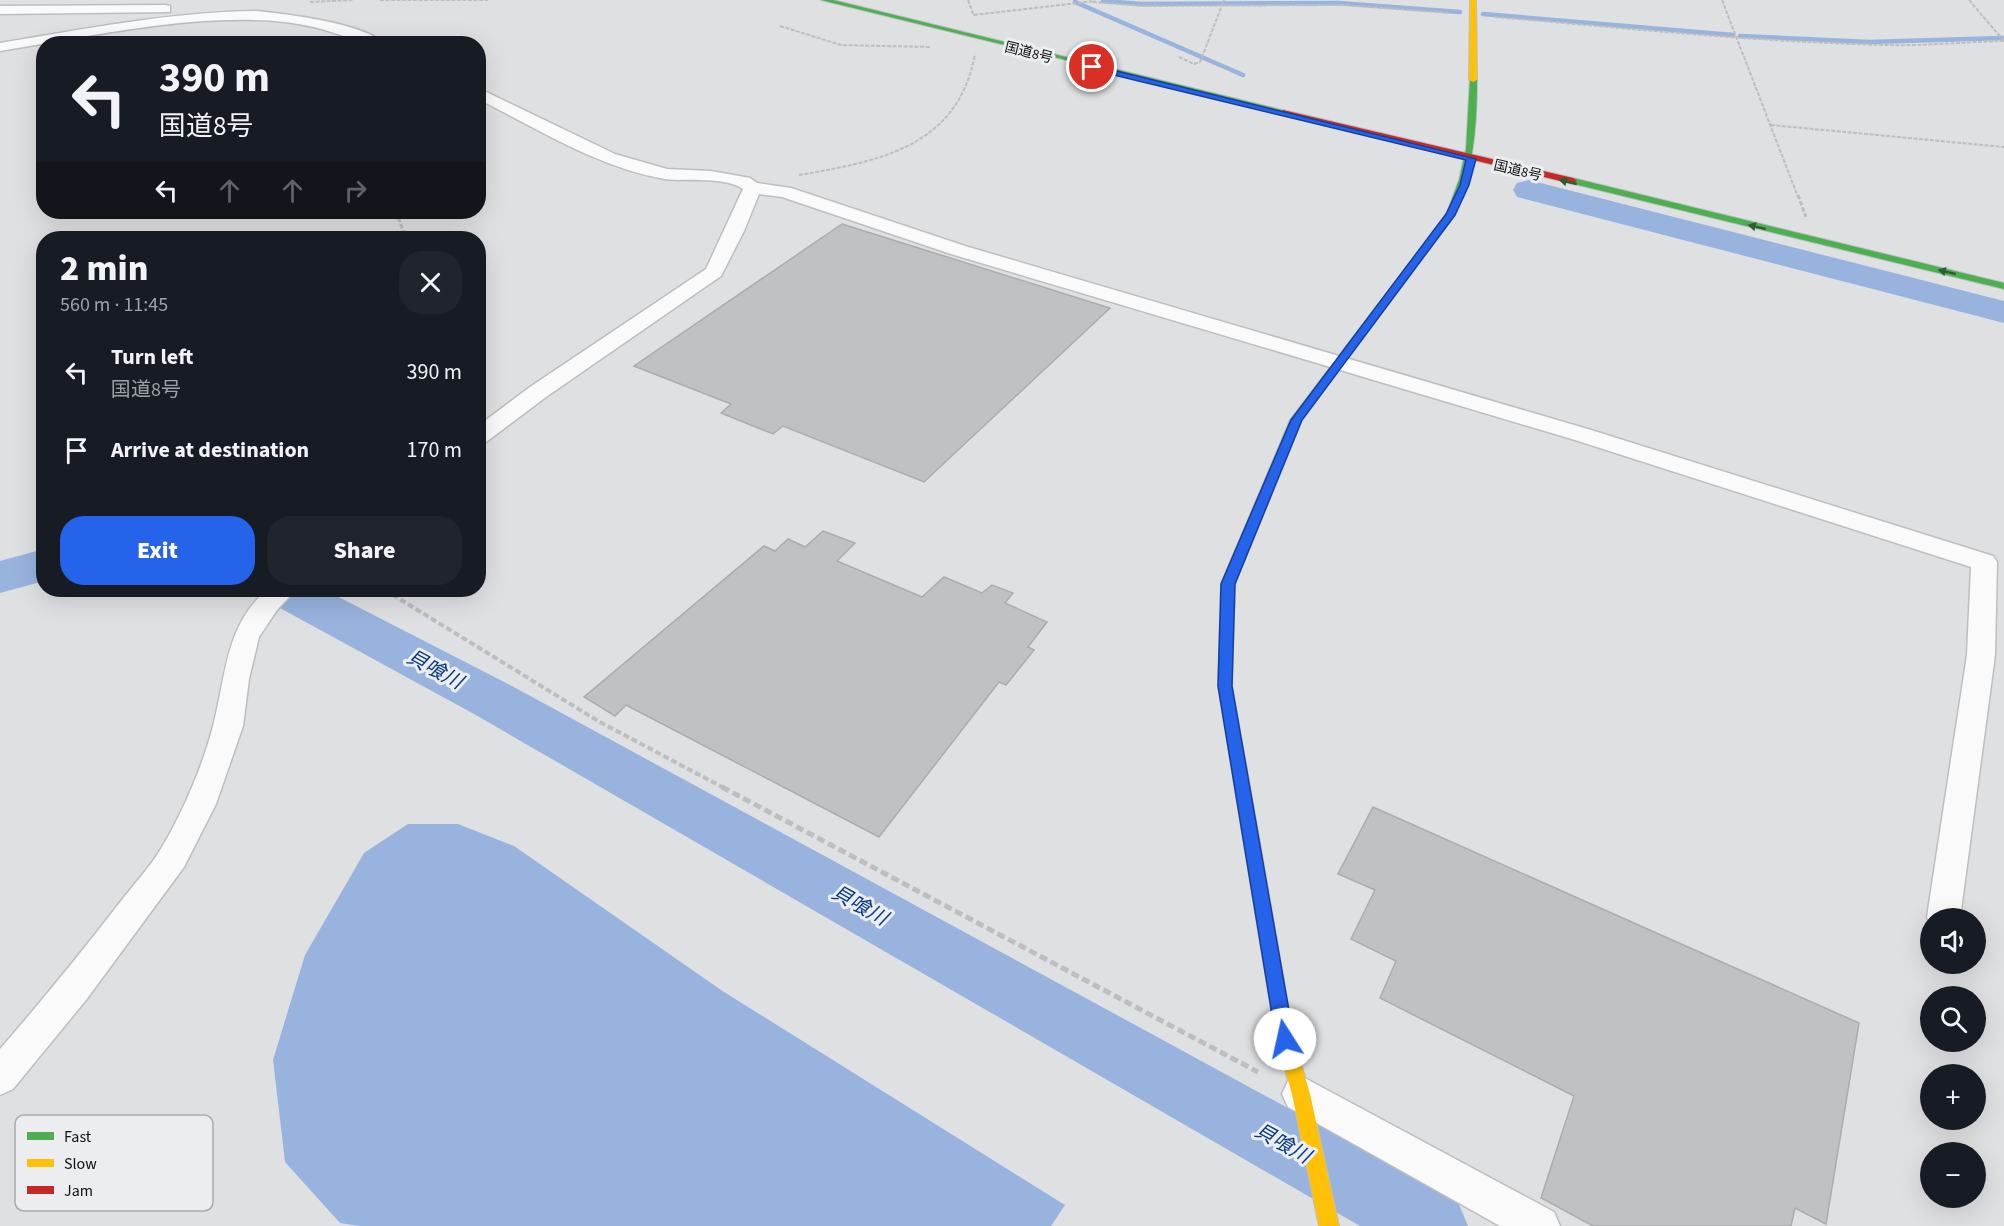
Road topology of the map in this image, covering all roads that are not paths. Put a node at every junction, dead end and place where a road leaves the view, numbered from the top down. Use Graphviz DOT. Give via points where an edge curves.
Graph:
graph roads {
  1 [pos="824,0"];
  2 [pos="861,0"];
  3 [pos="1473,0"];
  4 [pos="0,10"];
  5 [pos="226,14"];
  6 [pos="75,36"];
  7 [pos="359,36"];
  8 [pos="36,42"];
  9 [pos="0,47"];
  10 [pos="486,97"];
  11 [pos="1472,152"];
  12 [pos="752,188"];
  13 [pos="1946,257"];
  14 [pos="2004,286"];
  15 [pos="1337,364"];
  16 [pos="486,431"];
  17 [pos="1994,565"];
  18 [pos="275,597"];
  19 [pos="1945,908"];
  20 [pos="0,1077"];
  21 [pos="1301,1095"];
  22 [pos="1329,1226"];
  23 [pos="1540,1226"];
  1 -- 11 [label="main road, 国道8号"];
  2 -- 11 [label="main road, 国道8号"];
  3 -- 11 [label="main road"];
  4 -- 5 [label="street" via="154,8"];
  5 -- 6 [label="street"];
  5 -- 7 [label="street" via="305,20"];
  8 -- 9 [label="street"];
  10 -- 12 [label="street" via="634,167 722,178 744,182"];
  11 -- 13 [label="main road, 国道8号"];
  14 -- 11 [label="main road, 国道8号, one-way"];
  11 -- 15 [label="main road" via="1464,185 1450,215"];
  12 -- 15 [label="street" via="785,192 958,250"];
  12 -- 16 [label="street" via="714,272"];
  15 -- 17 [label="street" via="1583,435"];
  15 -- 21 [label="main road" via="1296,420 1228,584 1225,686 1285,1039"];
  17 -- 19 [label="street"];
  18 -- 20 [label="street" via="246,636 228,726 200,804 173,858 74,989"];
  21 -- 22 [label="main road"];
  21 -- 23 [label="street"];
}
